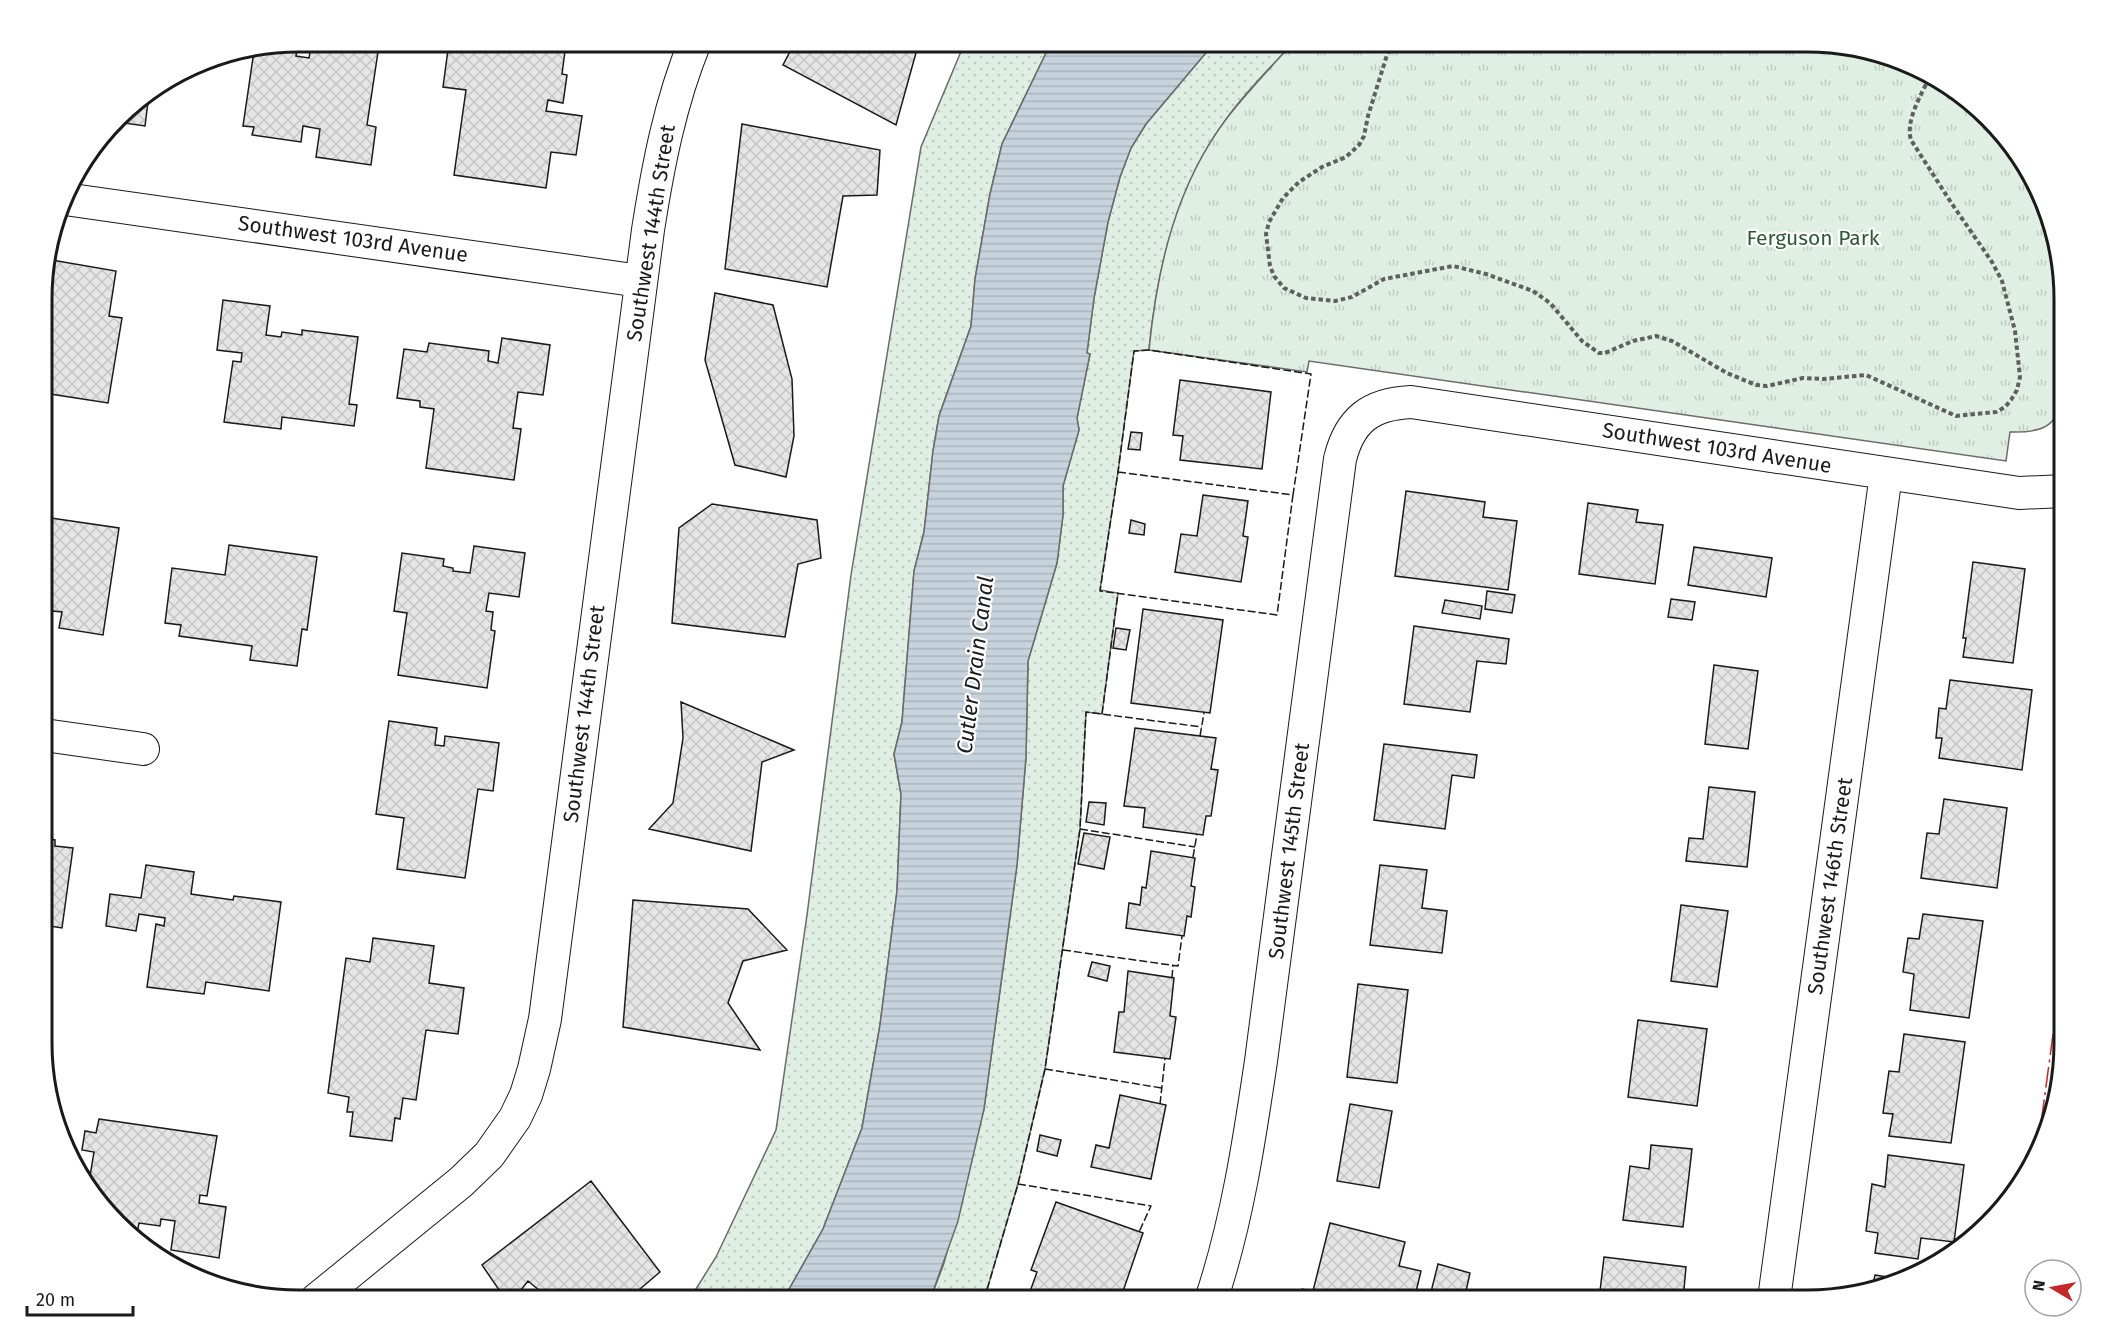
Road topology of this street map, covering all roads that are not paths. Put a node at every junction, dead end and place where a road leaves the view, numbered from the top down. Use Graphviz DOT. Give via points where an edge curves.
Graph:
graph roads {
  1 [pos="691,52"];
  2 [pos="73,200"];
  3 [pos="640,281"];
  4 [pos="1371,410"];
  5 [pos="1886,474"];
  6 [pos="2054,491"];
  7 [pos="52,736"];
  8 [pos="143,749"];
  9 [pos="328,1290"];
  10 [pos="1214,1290"];
  11 [pos="1775,1290"];
  1 -- 3 [label="street, Southwest 144th Street" via="667,125"];
  2 -- 3 [label="street, Southwest 103rd Avenue"];
  3 -- 9 [label="street, Southwest 144th Street" via="546,1007 534,1069 515,1118 489,1155"];
  4 -- 5 [label="street, Southwest 103rd Avenue" via="1384,404 1411,402"];
  4 -- 10 [label="street, Southwest 145th Street" via="1352,430 1340,459 1261,1061 1246,1158"];
  5 -- 6 [label="street, Southwest 103rd Avenue" via="2019,493"];
  5 -- 11 [label="street, Southwest 146th Street"];
  7 -- 8 [label="street"];
}
